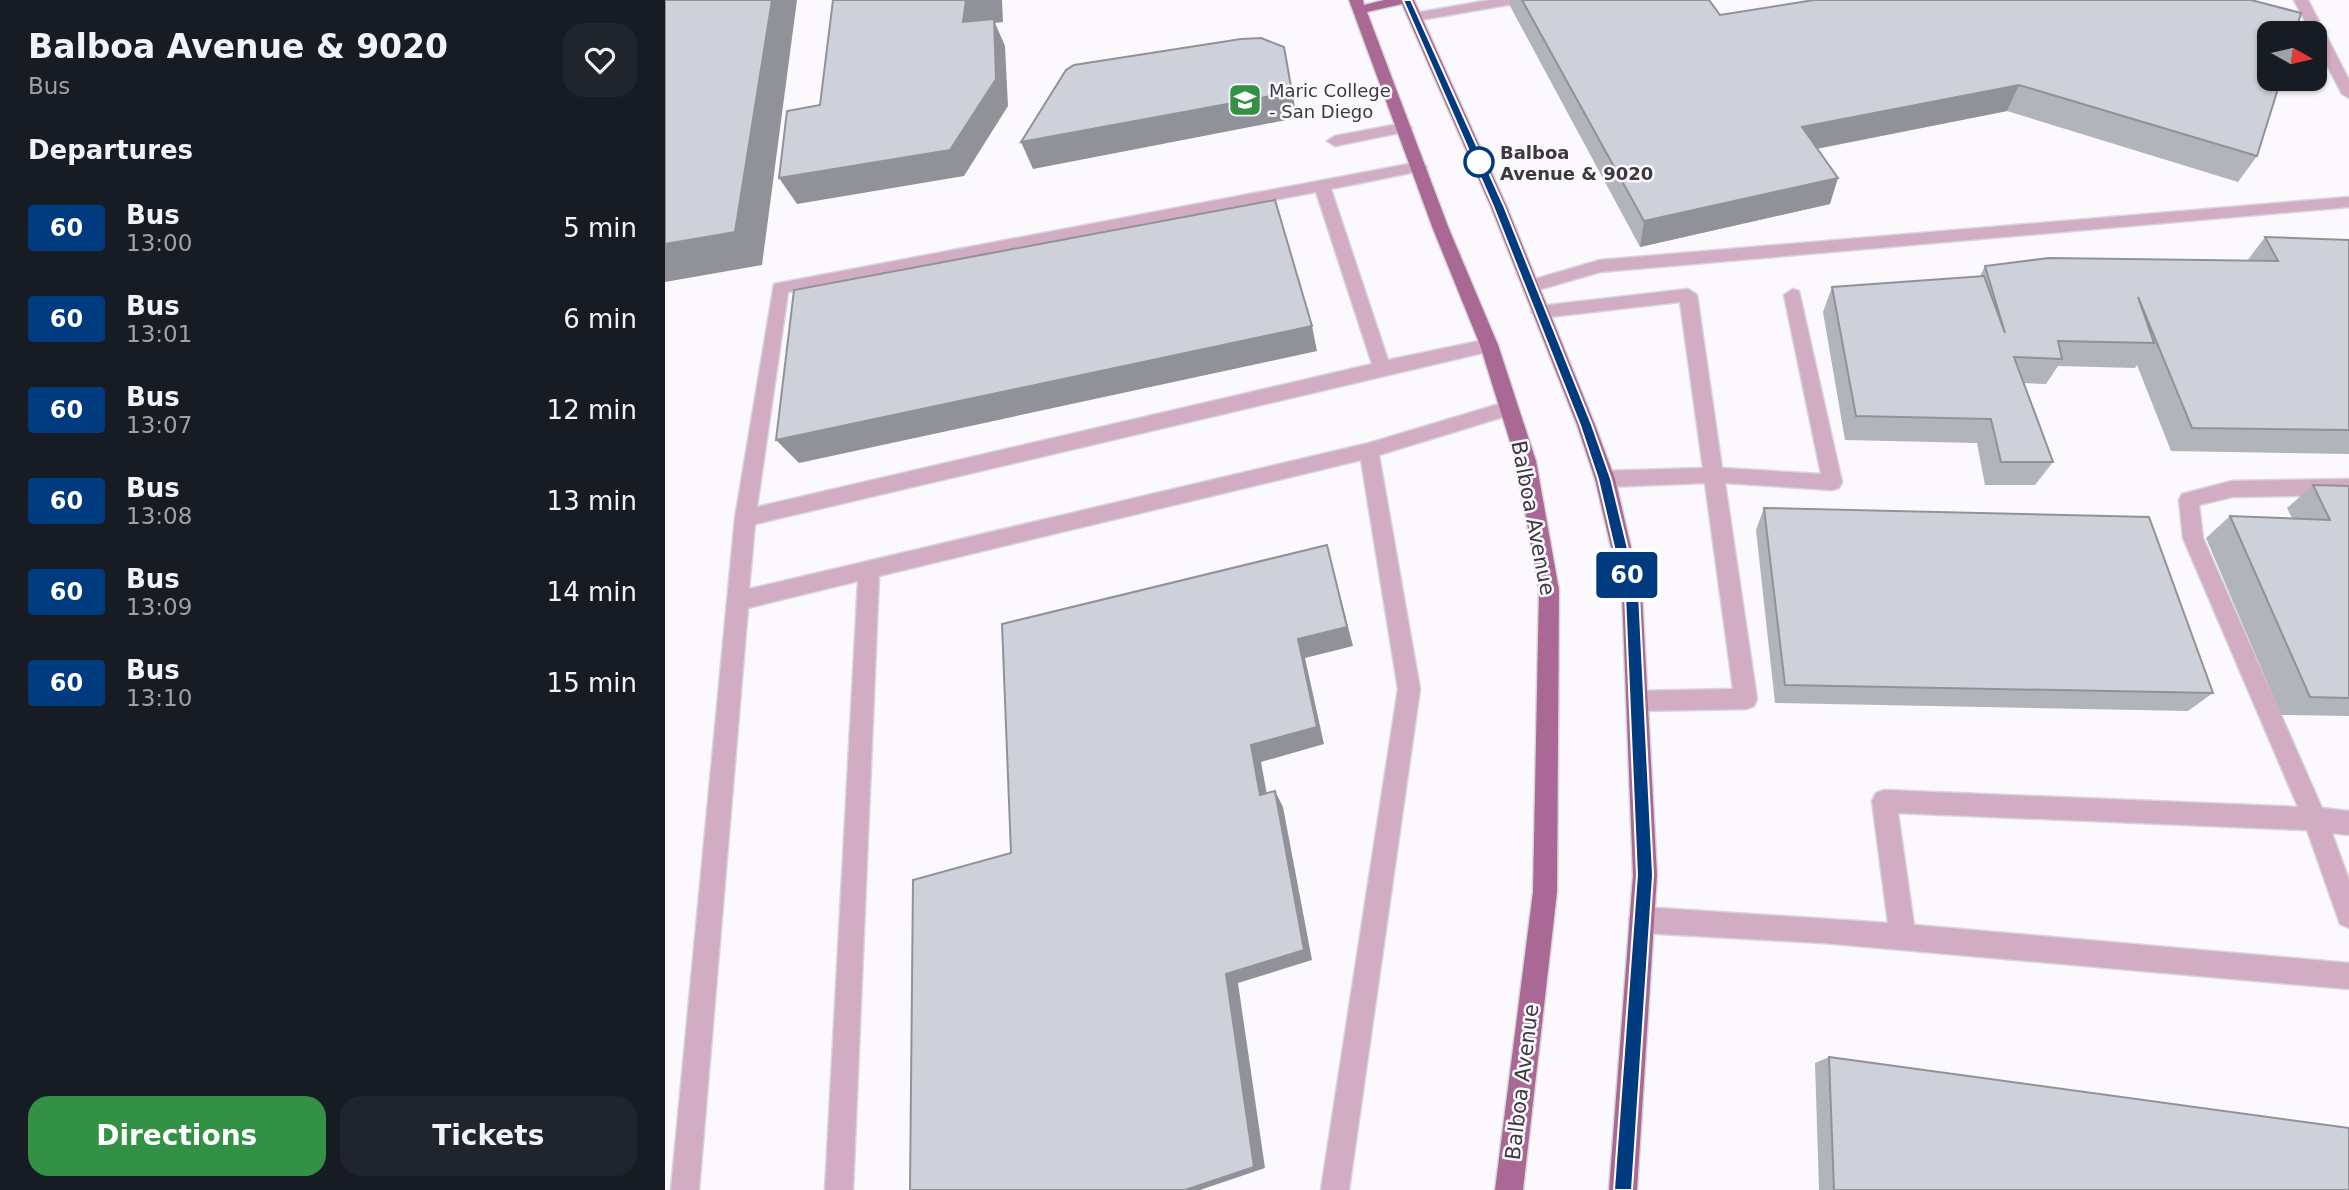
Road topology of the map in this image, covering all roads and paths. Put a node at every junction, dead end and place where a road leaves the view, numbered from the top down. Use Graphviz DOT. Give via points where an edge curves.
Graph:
graph roads {
  1 [pos="1401,0"];
  2 [pos="1407,0"];
  3 [pos="1513,0"];
  4 [pos="2301,0"];
  5 [pos="1357,5"];
  6 [pos="1415,17"];
  7 [pos="2349,94"];
  8 [pos="1405,128"];
  9 [pos="1335,141"];
  10 [pos="1419,167"];
  11 [pos="1322,185"];
  12 [pos="2349,202"];
  13 [pos="1531,286"];
  14 [pos="1793,295"];
  15 [pos="1540,312"];
  16 [pos="1489,345"];
  17 [pos="1382,368"];
  18 [pos="1509,408"];
  19 [pos="1369,451"];
  20 [pos="1714,475"];
  21 [pos="1605,479"];
  22 [pos="2349,487"];
  23 [pos="745,518"];
  24 [pos="869,570"];
  25 [pos="738,601"];
  26 [pos="1637,701"];
  27 [pos="2315,819"];
  28 [pos="2349,823"];
  29 [pos="2349,915"];
  30 [pos="1641,920"];
  31 [pos="1903,937"];
  32 [pos="2349,976"];
  33 [pos="685,1190"];
  34 [pos="839,1190"];
  35 [pos="1335,1190"];
  36 [pos="1509,1190"];
  37 [pos="1623,1190"];
  1 -- 5 [label="main road"];
  2 -- 6 [label="main road"];
  3 -- 6 [label="lane"];
  4 -- 7 [label="lane"];
  5 -- 8 [label="main road, Balboa Avenue"];
  6 -- 13 [label="main road"];
  8 -- 9 [label="lane"];
  8 -- 10 [label="main road, Balboa Avenue"];
  10 -- 11 [label="lane"];
  10 -- 16 [label="main road, Balboa Avenue"];
  11 -- 17 [label="lane"];
  11 -- 23 [label="lane" via="780,288"];
  12 -- 13 [label="lane" via="1600,266"];
  13 -- 15 [label="main road"];
  14 -- 20 [label="lane" via="1832,482"];
  15 -- 20 [label="lane" via="1688,295"];
  15 -- 21 [label="main road"];
  16 -- 17 [label="lane"];
  16 -- 18 [label="main road, Balboa Avenue"];
  17 -- 23 [label="lane"];
  18 -- 19 [label="lane"];
  18 -- 36 [label="main road, Balboa Avenue" via="1525,461 1549,590 1545,892"];
  19 -- 24 [label="lane"];
  19 -- 35 [label="lane" via="1409,689"];
  20 -- 21 [label="lane"];
  20 -- 26 [label="lane" via="1746,699"];
  21 -- 26 [label="main road" via="1632,594"];
  22 -- 27 [label="lane" via="2232,489 2189,500 2193,538"];
  23 -- 25 [label="lane"];
  24 -- 25 [label="lane"];
  24 -- 34 [label="lane"];
  25 -- 33 [label="lane"];
  26 -- 30 [label="main road" via="1645,875"];
  27 -- 28 [label="lane"];
  27 -- 29 [label="lane"];
  27 -- 31 [label="lane" via="1884,801"];
  30 -- 31 [label="lane"];
  30 -- 37 [label="main road"];
  31 -- 32 [label="lane"];
}
